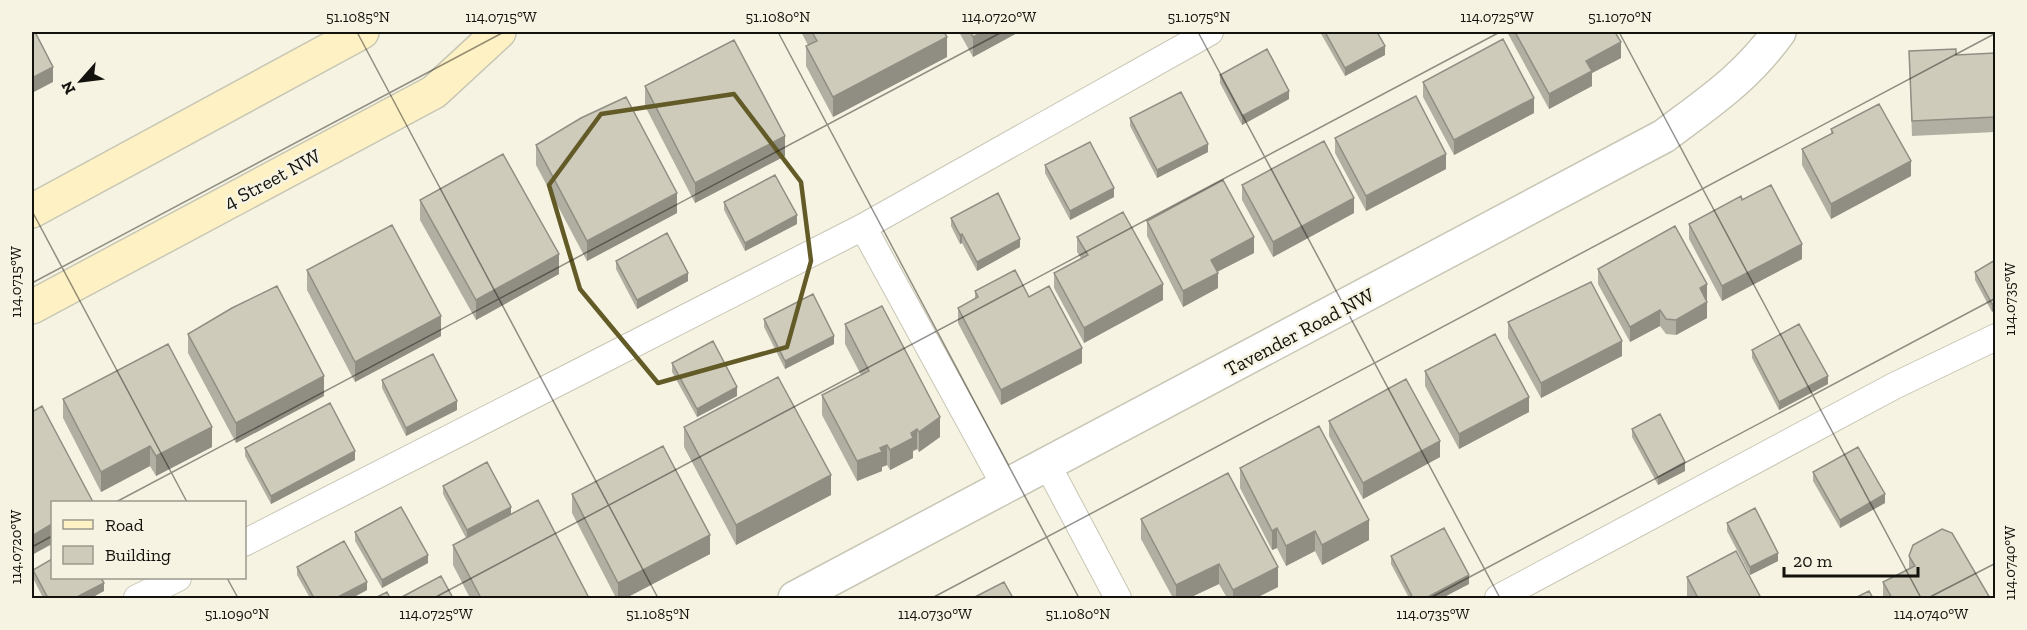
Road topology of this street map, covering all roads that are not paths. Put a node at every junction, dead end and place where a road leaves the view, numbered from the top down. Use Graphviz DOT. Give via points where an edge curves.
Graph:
graph roads {
  1 [pos="499,32"];
  2 [pos="1210,32"];
  3 [pos="1779,32"];
  4 [pos="355,33"];
  5 [pos="32,211"];
  6 [pos="863,227"];
  7 [pos="32,307"];
  8 [pos="1995,337"];
  9 [pos="1047,464"];
  10 [pos="1005,486"];
  11 [pos="246,542"];
  12 [pos="176,579"];
  13 [pos="137,598"];
  14 [pos="795,598"];
  15 [pos="1118,598"];
  16 [pos="1498,598"];
  1 -- 7 [label="main road, 4 Street NW" via="434,92"];
  2 -- 6 [label="lane"];
  3 -- 9 [label="street, Tavender Road NW" via="1735,83 1664,136"];
  4 -- 5 [label="main road"];
  6 -- 10 [label="lane"];
  6 -- 11 [label="lane"];
  8 -- 16 [label="lane" via="1894,386"];
  9 -- 10 [label="street, Tavender Road NW"];
  9 -- 15 [label="lane"];
  10 -- 14 [label="street, Tavender Road NW"];
  12 -- 13 [label="lane"];
}
